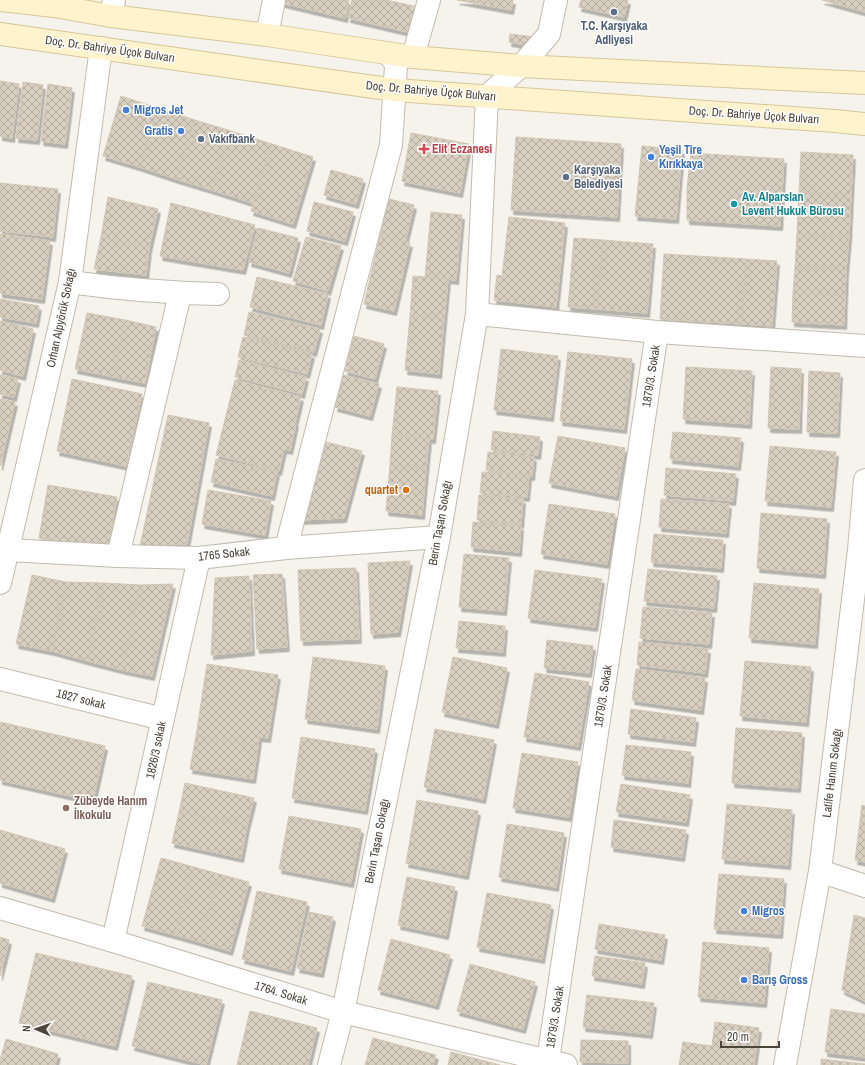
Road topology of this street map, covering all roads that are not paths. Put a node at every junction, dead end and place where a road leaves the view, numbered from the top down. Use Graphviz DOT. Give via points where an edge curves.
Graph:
graph roads {
  1 [pos="0,0"];
  2 [pos="274,0"];
  3 [pos="429,0"];
  4 [pos="556,0"];
  5 [pos="112,8"];
  6 [pos="0,34"];
  7 [pos="267,35"];
  8 [pos="101,48"];
  9 [pos="389,54"];
  10 [pos="413,57"];
  11 [pos="521,66"];
  12 [pos="865,83"];
  13 [pos="395,90"];
  14 [pos="487,96"];
  15 [pos="865,124"];
  16 [pos="70,282"];
  17 [pos="180,294"];
  18 [pos="218,294"];
  19 [pos="477,314"];
  20 [pos="657,332"];
  21 [pos="865,346"];
  22 [pos="865,480"];
  23 [pos="439,537"];
  24 [pos="286,548"];
  25 [pos="8,550"];
  26 [pos="862,550"];
  27 [pos="118,556"];
  28 [pos="199,558"];
  29 [pos="0,583"];
  30 [pos="0,679"];
  31 [pos="163,719"];
  32 [pos="820,871"];
  33 [pos="865,886"];
  34 [pos="0,908"];
  35 [pos="113,941"];
  36 [pos="343,1012"];
  37 [pos="557,1063"];
  38 [pos="329,1065"];
  39 [pos="785,1065"];
  1 -- 5 [label="main road" via="54,6"];
  2 -- 7 [label="street"];
  3 -- 10 [label="street"];
  4 -- 11 [label="street" via="549,34"];
  5 -- 7 [label="main road"];
  6 -- 8 [label="main road, Doç. Dr. Bahriye Üçok Bulvarı"];
  7 -- 9 [label="main road"];
  8 -- 13 [label="main road, Doç. Dr. Bahriye Üçok Bulvarı"];
  8 -- 16 [label="street, Orhan Alpyörük Sokağı"];
  9 -- 10 [label="main road"];
  9 -- 13 [label="street" via="396,66"];
  10 -- 11 [label="main road"];
  11 -- 12 [label="main road"];
  11 -- 14 [label="street"];
  13 -- 14 [label="main road, Doç. Dr. Bahriye Üçok Bulvarı"];
  13 -- 24 [label="street" via="391,145"];
  14 -- 15 [label="main road, Doç. Dr. Bahriye Üçok Bulvarı"];
  14 -- 19 [label="street, Berin Taşan Sokağı"];
  16 -- 17 [label="street"];
  16 -- 25 [label="street, Orhan Alpyörük Sokağı"];
  17 -- 18 [label="street"];
  17 -- 27 [label="street"];
  19 -- 20 [label="street"];
  19 -- 23 [label="street, Berin Taşan Sokağı"];
  20 -- 21 [label="street"];
  20 -- 37 [label="street, 1879/3. Sokak"];
  22 -- 26 [label="street, Latife Hanım Sokağı"];
  23 -- 24 [label="street, 1765 Sokak"];
  23 -- 36 [label="street, Berin Taşan Sokağı"];
  24 -- 28 [label="street, 1765 Sokak"];
  25 -- 27 [label="street, 1765 Sokak"];
  25 -- 29 [label="street, Orhan Alpyörük Sokağı"];
  26 -- 32 [label="street, Latife Hanım Sokağı"];
  27 -- 28 [label="street, 1765 Sokak"];
  28 -- 31 [label="street, 1826/3 sokak"];
  30 -- 31 [label="street, 1827 sokak"];
  31 -- 35 [label="street, 1826/3 sokak"];
  32 -- 33 [label="street"];
  32 -- 39 [label="street, Latife Hanım Sokağı"];
  34 -- 35 [label="street, 1764. Sokak"];
  35 -- 36 [label="street, 1764. Sokak"];
  36 -- 37 [label="street, 1764. Sokak"];
  36 -- 38 [label="street, Berin Taşan Sokağı"];
}
